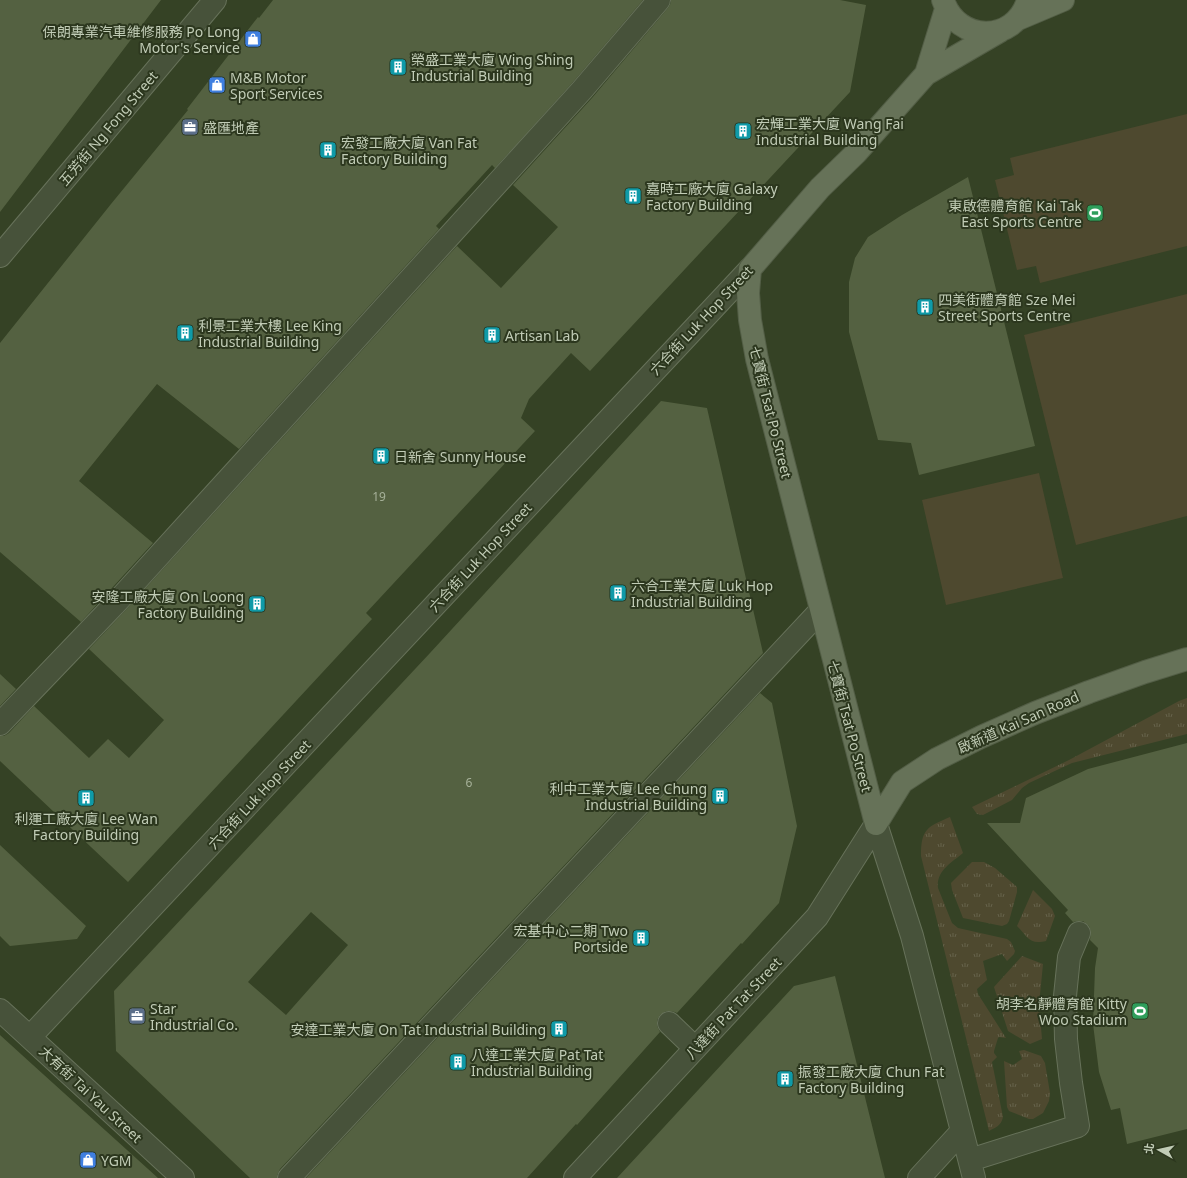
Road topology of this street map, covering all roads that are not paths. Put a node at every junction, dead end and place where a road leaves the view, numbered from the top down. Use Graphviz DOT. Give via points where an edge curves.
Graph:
graph roads {
  1 [pos="215,0"];
  2 [pos="659,0"];
  3 [pos="1028,0"];
  4 [pos="1063,0"];
  5 [pos="945,5"];
  6 [pos="1018,19"];
  7 [pos="1000,31"];
  8 [pos="926,74"];
  9 [pos="0,256"];
  10 [pos="750,269"];
  11 [pos="820,611"];
  12 [pos="1187,659"];
  13 [pos="0,724"];
  14 [pos="876,824"];
  15 [pos="1079,933"];
  16 [pos="0,1010"];
  17 [pos="669,1022"];
  18 [pos="30,1037"];
  19 [pos="696,1048"];
  20 [pos="962,1131"];
  21 [pos="972,1169"];
  22 [pos="182,1178"];
  23 [pos="289,1178"];
  24 [pos="574,1178"];
  25 [pos="919,1178"];
  1 -- 9 [label="street, 五芳街 Ng Fong Street"];
  2 -- 13 [label="street" via="556,120 114,605"];
  3 -- 6 [label="main road"];
  4 -- 6 [label="main road, 六合街 Luk Hop Street"];
  5 -- 7 [label="main road" via="956,21 969,30 984,33"];
  5 -- 8 [label="main road, 六合街 Luk Hop Street"];
  6 -- 7 [label="main road, 六合街 Luk Hop Street"];
  7 -- 8 [label="main road, 六合街 Luk Hop Street"];
  8 -- 10 [label="main road, 六合街 Luk Hop Street" via="856,153 820,188"];
  10 -- 11 [label="main road, 七寶街 Tsat Po Street" via="750,320 757,359"];
  10 -- 18 [label="street, 六合街 Luk Hop Street"];
  11 -- 14 [label="main road, 七寶街 Tsat Po Street"];
  11 -- 23 [label="street"];
  12 -- 14 [label="main road, 啟新道 Kai San Road" via="1096,689 1035,713 937,759 902,782"];
  14 -- 19 [label="street, 八達街 Pat Tat Street" via="817,917"];
  14 -- 20 [label="street, 七寶街 Tsat Po Street" via="912,936"];
  15 -- 21 [label="street" via="1069,957 1065,996 1066,1039 1078,1126"];
  16 -- 18 [label="street, 大有街 Tai Yau Street"];
  17 -- 19 [label="street"];
  18 -- 22 [label="street, 大有街 Tai Yau Street"];
  19 -- 24 [label="street, 八達街 Pat Tat Street"];
  20 -- 21 [label="street, 七寶街 Tsat Po Street"];
  20 -- 25 [label="street"];
}
